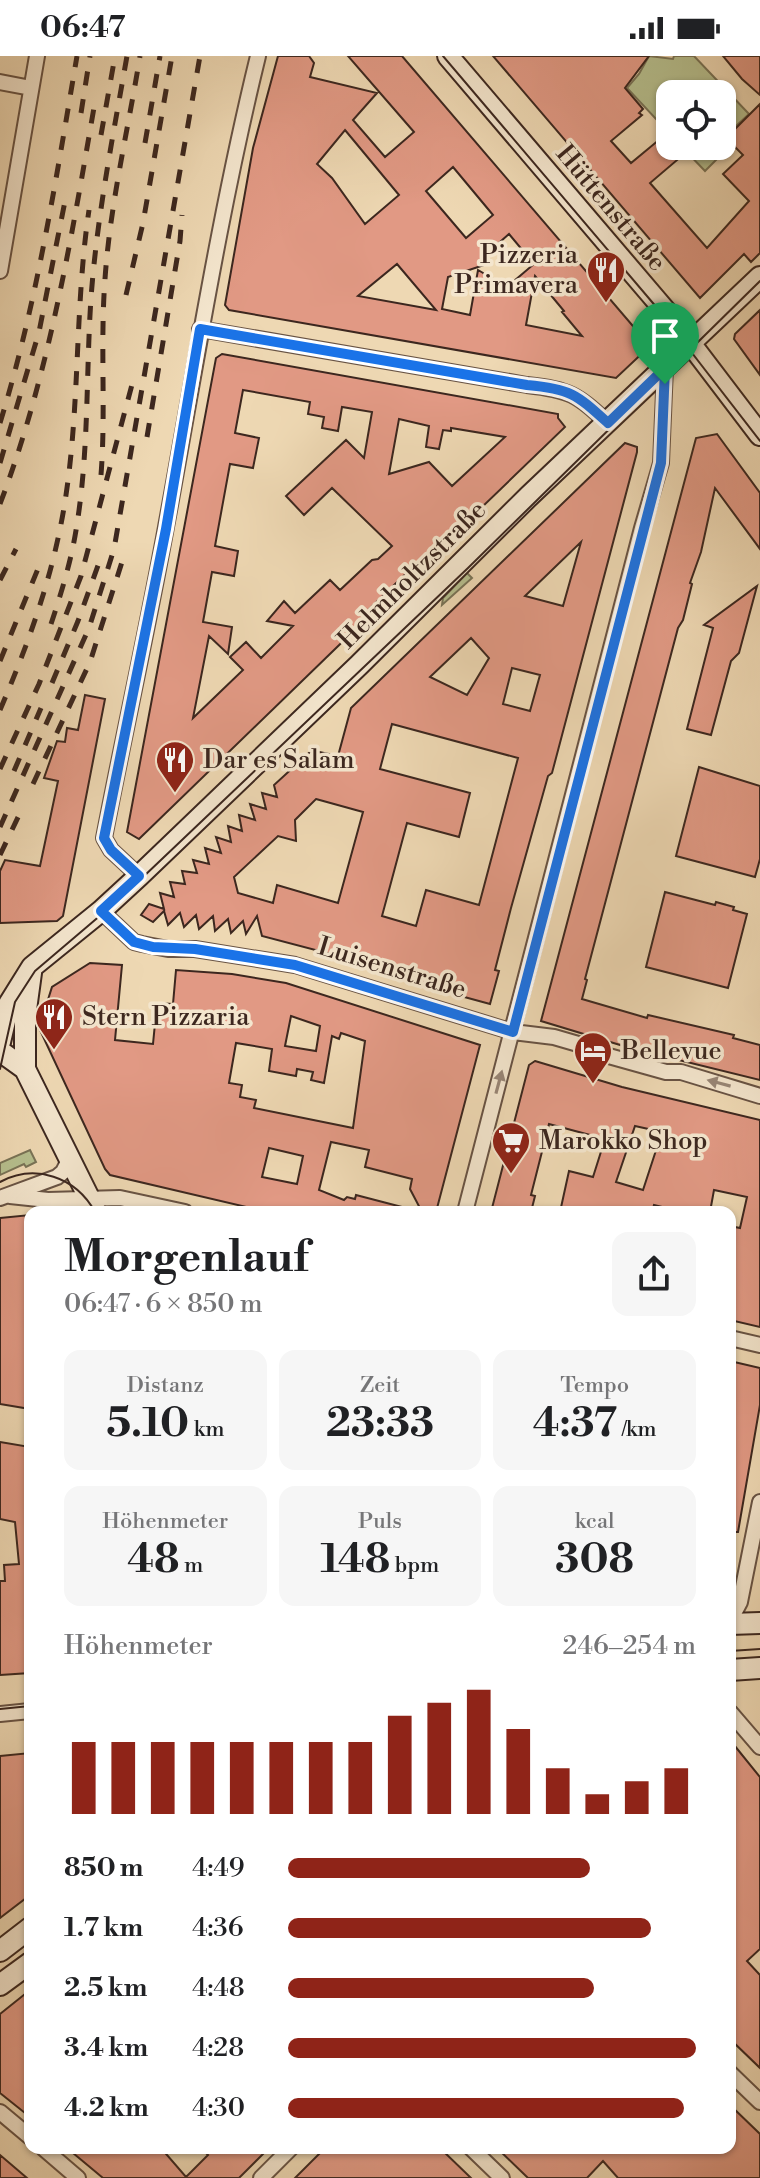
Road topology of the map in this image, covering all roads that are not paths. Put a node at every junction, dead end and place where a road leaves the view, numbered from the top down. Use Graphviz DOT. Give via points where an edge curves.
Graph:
graph roads {
  1 [pos="37,56"];
  2 [pos="258,56"];
  3 [pos="448,56"];
  4 [pos="0,82"];
  5 [pos="31,88"];
  6 [pos="0,271"];
  7 [pos="760,277"];
  8 [pos="200,329"];
  9 [pos="691,342"];
  10 [pos="665,368"];
  11 [pos="608,423"];
  12 [pos="760,435"];
  13 [pos="139,876"];
  14 [pos="101,911"];
  15 [pos="32,967"];
  16 [pos="0,986"];
  17 [pos="513,1032"];
  18 [pos="0,1042"];
  19 [pos="0,1051"];
  20 [pos="25,1069"];
  21 [pos="760,1096"];
  22 [pos="70,1158"];
  23 [pos="5,1197"];
  24 [pos="93,1205"];
  25 [pos="159,1206"];
  26 [pos="467,1206"];
  27 [pos="736,1339"];
  28 [pos="760,1345"];
  29 [pos="760,1502"];
  30 [pos="736,1610"];
  31 [pos="736,1622"];
  32 [pos="760,1623"];
  33 [pos="760,1668"];
  34 [pos="736,1670"];
  35 [pos="24,1712"];
  36 [pos="0,1714"];
  37 [pos="736,1719"];
  38 [pos="760,1747"];
  39 [pos="24,1933"];
  40 [pos="0,1951"];
  41 [pos="24,1967"];
  42 [pos="0,1985"];
  43 [pos="736,2079"];
  44 [pos="760,2102"];
  45 [pos="0,2112"];
  46 [pos="24,2132"];
  47 [pos="50,2154"];
  48 [pos="285,2154"];
  49 [pos="477,2154"];
  50 [pos="78,2178"];
  51 [pos="261,2178"];
  52 [pos="502,2178"];
  1 -- 5 [label="street"];
  2 -- 8 [label="street"];
  3 -- 9 [label="street, Hüttenstraße"];
  4 -- 5 [label="street"];
  5 -- 6 [label="street"];
  7 -- 9 [label="street, Helmholtzstraße"];
  8 -- 11 [label="street" via="558,388 580,398"];
  8 -- 13 [label="street" via="104,838"];
  9 -- 10 [label="street, Helmholtzstraße"];
  9 -- 12 [label="street, Hüttenstraße"];
  10 -- 11 [label="street, Helmholtzstraße"];
  10 -- 17 [label="street" via="661,463"];
  11 -- 13 [label="street, Helmholtzstraße"];
  13 -- 14 [label="street, Helmholtzstraße"];
  14 -- 15 [label="street"];
  14 -- 17 [label="street, Luisenstraße" via="134,942 295,965"];
  15 -- 16 [label="street"];
  15 -- 18 [label="street" via="9,1004"];
  15 -- 20 [label="street"];
  21 -- 17 [label="street, Luisenstraße, one-way" via="554,1037"];
  26 -- 17 [label="street, one-way"];
  19 -- 20 [label="street"];
  20 -- 22 [label="street"];
  22 -- 23 [label="street" via="60,1175"];
  22 -- 24 [label="street"];
  23 -- 24 [label="street"];
  24 -- 25 [label="street" via="120,1198"];
  27 -- 28 [label="street"];
  29 -- 30 [label="street"];
  31 -- 32 [label="street"];
  33 -- 34 [label="street"];
  35 -- 36 [label="street"];
  37 -- 38 [label="street"];
  39 -- 40 [label="street"];
  41 -- 42 [label="street"];
  43 -- 44 [label="street"];
  45 -- 46 [label="street"];
  47 -- 50 [label="street"];
  48 -- 51 [label="street"];
  49 -- 52 [label="street"];
}
